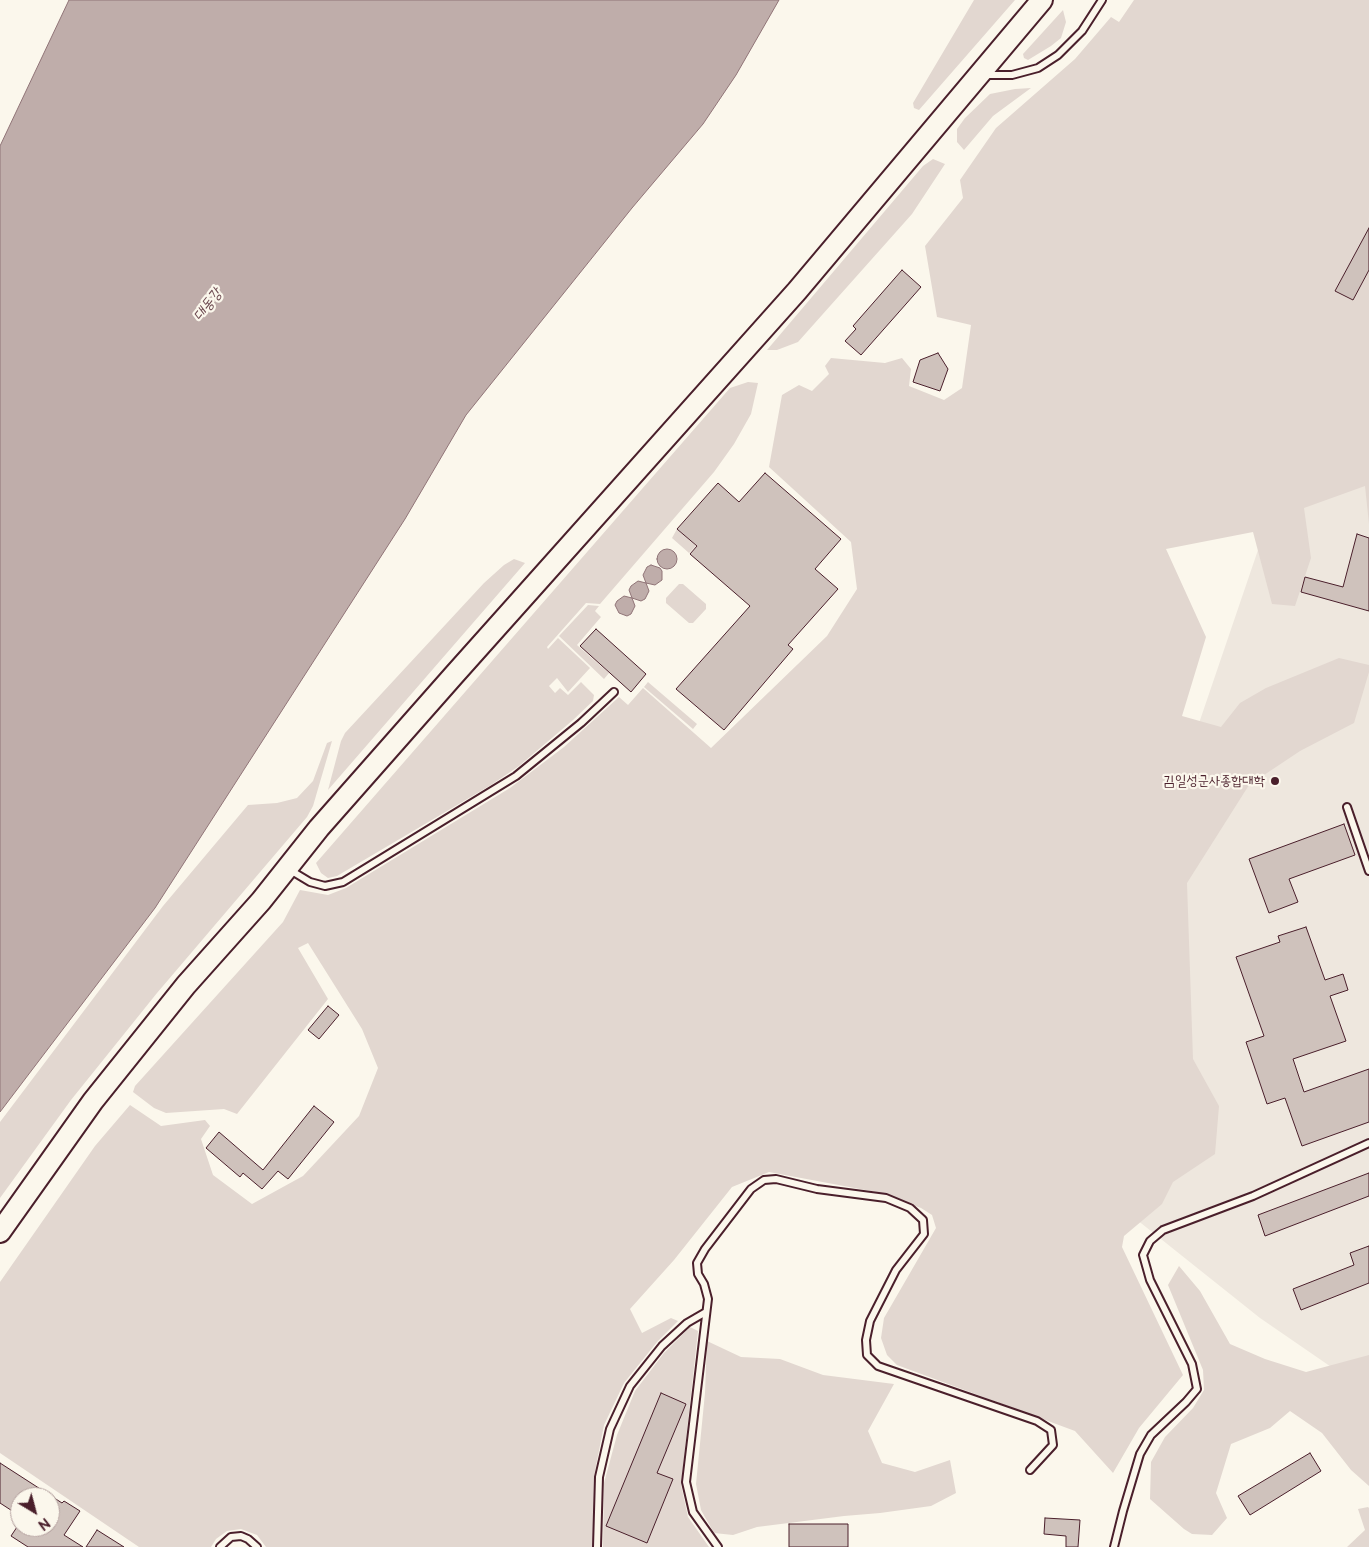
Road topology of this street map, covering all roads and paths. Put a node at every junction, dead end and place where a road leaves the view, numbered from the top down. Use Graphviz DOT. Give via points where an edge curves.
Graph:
graph roads {
  1 [pos="1042,0"];
  2 [pos="1102,0"];
  3 [pos="978,75"];
  4 [pos="614,692"];
  5 [pos="1347,807"];
  6 [pos="287,868"];
  7 [pos="1369,871"];
  8 [pos="1369,1143"];
  9 [pos="0,1232"];
  10 [pos="706,1312"];
  11 [pos="1030,1470"];
  12 [pos="220,1547"];
  13 [pos="257,1547"];
  14 [pos="597,1547"];
  15 [pos="718,1547"];
  16 [pos="1114,1547"];
  1 -- 3 [label="highway"];
  2 -- 3 [label="lane" via="1082,31 1058,55 1038,68 1012,75"];
  3 -- 6 [label="highway" via="797,291 454,675"];
  4 -- 6 [label="lane" via="516,776 343,882 325,886 310,882"];
  5 -- 7 [label="lane"];
  6 -- 9 [label="highway" via="93,1102"];
  8 -- 16 [label="lane" via="1253,1196 1163,1230 1150,1241 1143,1255 1150,1280 1192,1364 1196,1389 1151,1435 1140,1454"];
  10 -- 11 [label="lane" via="708,1299 697,1263 751,1188 764,1180 776,1179 817,1189 886,1198 910,1208 924,1220 924,1234 896,1270 870,1321 867,1355 878,1366 1037,1421 1051,1430 1053,1445"];
  10 -- 14 [label="lane" via="687,1323 662,1346 630,1386 610,1429 599,1477"];
  10 -- 15 [label="lane" via="686,1482 693,1512"];
  12 -- 13 [label="lane" via="231,1537 241,1536"];
}
